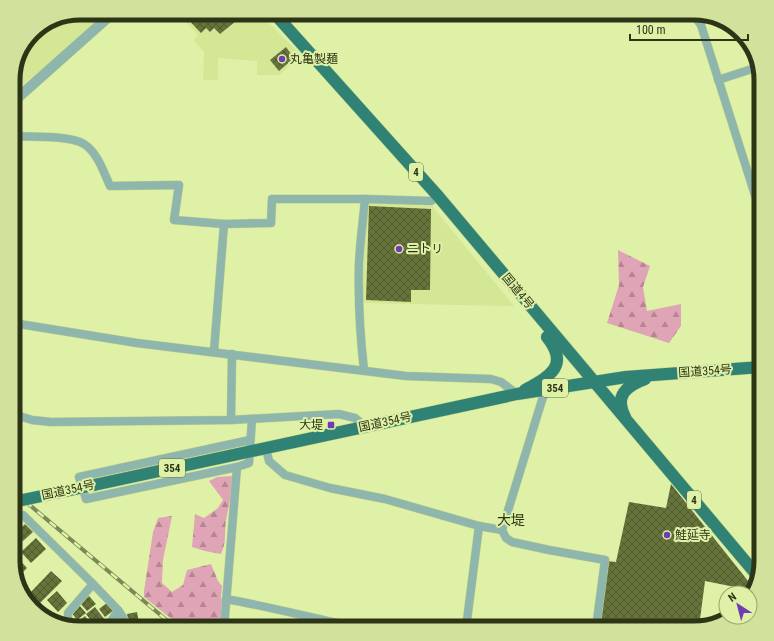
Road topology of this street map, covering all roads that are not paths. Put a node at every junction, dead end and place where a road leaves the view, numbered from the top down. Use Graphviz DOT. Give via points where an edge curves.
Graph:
graph roads {
  1 [pos="105,20"];
  2 [pos="280,20"];
  3 [pos="697,20"];
  4 [pos="753,69"];
  5 [pos="718,80"];
  6 [pos="20,96"];
  7 [pos="20,136"];
  8 [pos="754,192"];
  9 [pos="438,196"];
  10 [pos="365,199"];
  11 [pos="224,224"];
  12 [pos="530,306"];
  13 [pos="20,323"];
  14 [pos="214,351"];
  15 [pos="232,354"];
  16 [pos="754,368"];
  17 [pos="364,370"];
  18 [pos="657,375"];
  19 [pos="593,382"];
  20 [pos="546,389"];
  21 [pos="517,394"];
  22 [pos="20,416"];
  23 [pos="252,419"];
  24 [pos="231,420"];
  25 [pos="365,426"];
  26 [pos="631,427"];
  27 [pos="250,446"];
  28 [pos="266,448"];
  29 [pos="237,467"];
  30 [pos="20,500"];
  31 [pos="20,515"];
  32 [pos="479,526"];
  33 [pos="502,530"];
  34 [pos="753,570"];
  35 [pos="93,584"];
  36 [pos="226,599"];
  37 [pos="118,610"];
  38 [pos="68,619"];
  39 [pos="111,621"];
  40 [pos="124,621"];
  41 [pos="224,621"];
  42 [pos="331,621"];
  43 [pos="467,621"];
  44 [pos="597,621"];
  1 -- 6 [label="street"];
  2 -- 9 [label="highway, 国道4号 / 4"];
  3 -- 5 [label="street"];
  4 -- 5 [label="street"];
  5 -- 8 [label="street"];
  7 -- 11 [label="street" via="72,139 84,144 100,165 110,186 179,185 174,220"];
  9 -- 10 [label="street" via="431,202"];
  9 -- 12 [label="highway, 国道4号 / 4"];
  10 -- 11 [label="street" via="272,199 271,223"];
  10 -- 17 [label="street" via="359,264"];
  11 -- 14 [label="street"];
  12 -- 19 [label="highway, 国道4号 / 4"];
  12 -- 21 [label="highway" via="535,323 556,350 558,362 548,376"];
  13 -- 14 [label="street" via="137,343"];
  14 -- 15 [label="street"];
  15 -- 17 [label="street"];
  15 -- 24 [label="street"];
  16 -- 18 [label="highway, 国道354号 / 354"];
  17 -- 21 [label="street" via="406,376 491,379 501,382"];
  18 -- 19 [label="highway, 国道354号 / 354"];
  18 -- 26 [label="highway" via="631,386 622,395 621,407"];
  19 -- 20 [label="highway, 国道354号 / 354"];
  19 -- 26 [label="highway, 国道4号 / 4"];
  20 -- 21 [label="highway, 国道354号 / 354"];
  20 -- 33 [label="street"];
  21 -- 25 [label="highway, 国道354号 / 354"];
  22 -- 24 [label="street" via="51,422"];
  23 -- 24 [label="street"];
  23 -- 25 [label="street" via="339,414 355,418"];
  23 -- 27 [label="street"];
  25 -- 28 [label="highway, 国道354号 / 354"];
  26 -- 34 [label="highway, 国道4号 / 4"];
  27 -- 28 [label="highway, 国道354号 / 354"];
  27 -- 29 [label="street" via="249,463"];
  27 -- 29 [label="street" via="79,477 86,499"];
  27 -- 30 [label="highway, 国道354号 / 354, bridge"];
  28 -- 32 [label="street" via="269,461 284,475 330,488 385,499"];
  29 -- 36 [label="street"];
  31 -- 35 [label="street" via="23,515"];
  32 -- 33 [label="street"];
  32 -- 43 [label="street"];
  33 -- 44 [label="street" via="506,538 512,542 604,560"];
  35 -- 37 [label="street"];
  35 -- 38 [label="street" via="68,613"];
  36 -- 41 [label="street"];
  36 -- 42 [label="street"];
  37 -- 39 [label="street"];
  37 -- 40 [label="street"];
}
